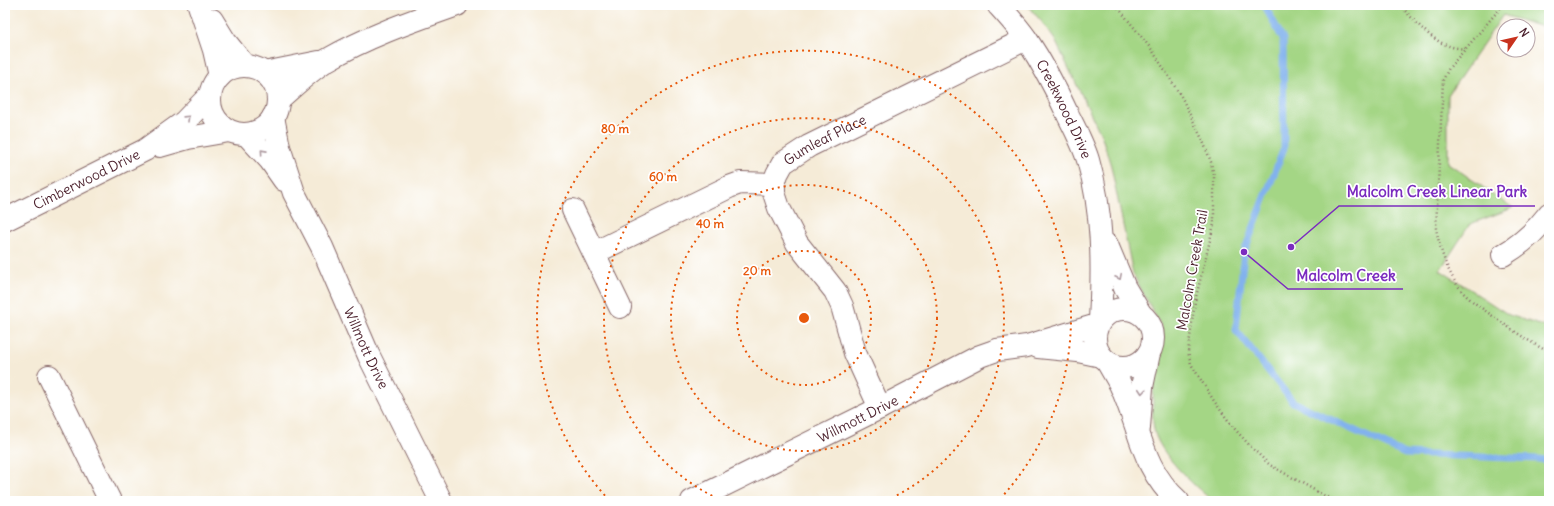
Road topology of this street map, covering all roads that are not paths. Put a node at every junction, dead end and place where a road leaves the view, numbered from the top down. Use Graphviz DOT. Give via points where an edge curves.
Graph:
graph roads {
  1 [pos="199,5"];
  2 [pos="203,5"];
  3 [pos="456,5"];
  4 [pos="998,5"];
  5 [pos="1026,39"];
  6 [pos="326,61"];
  7 [pos="254,69"];
  8 [pos="215,85"];
  9 [pos="276,109"];
  10 [pos="238,132"];
  11 [pos="145,150"];
  12 [pos="774,184"];
  13 [pos="294,193"];
  14 [pos="573,210"];
  15 [pos="1549,214"];
  16 [pos="5,220"];
  17 [pos="1100,228"];
  18 [pos="594,254"];
  19 [pos="1503,255"];
  20 [pos="620,307"];
  21 [pos="1140,313"];
  22 [pos="1099,323"];
  23 [pos="1027,346"];
  24 [pos="1149,353"];
  25 [pos="1104,359"];
  26 [pos="49,376"];
  27 [pos="880,408"];
  28 [pos="1139,435"];
  29 [pos="110,501"];
  30 [pos="441,501"];
  31 [pos="692,501"];
  32 [pos="1178,501"];
  1 -- 8 [label="street" via="214,50"];
  2 -- 7 [label="street" via="226,41"];
  3 -- 6 [label="street" via="391,28"];
  4 -- 5 [label="street, Creekwood Drive"];
  5 -- 12 [label="street, Gumleaf Place" via="795,154 783,163"];
  5 -- 17 [label="street, Creekwood Drive" via="1039,58 1088,159"];
  6 -- 7 [label="street" via="290,69"];
  6 -- 9 [label="street" via="299,81"];
  7 -- 8 [label="street" via="227,70"];
  7 -- 9 [label="street" via="272,80 276,90"];
  8 -- 10 [label="street" via="210,106 214,116 220,125"];
  11 -- 8 [label="street, Cimberwood Drive, one-way" via="184,122"];
  9 -- 10 [label="street" via="266,126 257,131"];
  9 -- 13 [label="street, Willmott Drive" via="279,147"];
  10 -- 11 [label="street, Cimberwood Drive" via="188,138"];
  13 -- 10 [label="street, Willmott Drive, one-way" via="270,160"];
  11 -- 16 [label="street, Cimberwood Drive"];
  12 -- 18 [label="street" via="740,183 728,187"];
  12 -- 27 [label="street" via="779,208 797,243 835,292 842,306 855,353"];
  13 -- 30 [label="street, Willmott Drive" via="322,247 369,356"];
  14 -- 18 [label="street"];
  15 -- 19 [label="street" via="1516,248"];
  17 -- 21 [label="street, Creekwood Drive, one-way" via="1116,269"];
  17 -- 22 [label="street, Creekwood Drive" via="1102,271"];
  18 -- 20 [label="street"];
  21 -- 22 [label="street" via="1123,308 1114,310"];
  21 -- 24 [label="street" via="1146,319 1153,336"];
  22 -- 23 [label="street, Willmott Drive"];
  22 -- 25 [label="street" via="1094,341 1096,349"];
  23 -- 25 [label="street, Willmott Drive" via="1078,351"];
  23 -- 27 [label="street, Willmott Drive" via="997,350 980,356"];
  24 -- 25 [label="street" via="1135,365 1126,367 1117,366"];
  24 -- 28 [label="street, one-way" via="1142,387"];
  25 -- 28 [label="street" via="1120,384"];
  26 -- 29 [label="street"];
  27 -- 31 [label="street, Willmott Drive"];
  28 -- 32 [label="street" via="1151,468 1160,483"];
}
